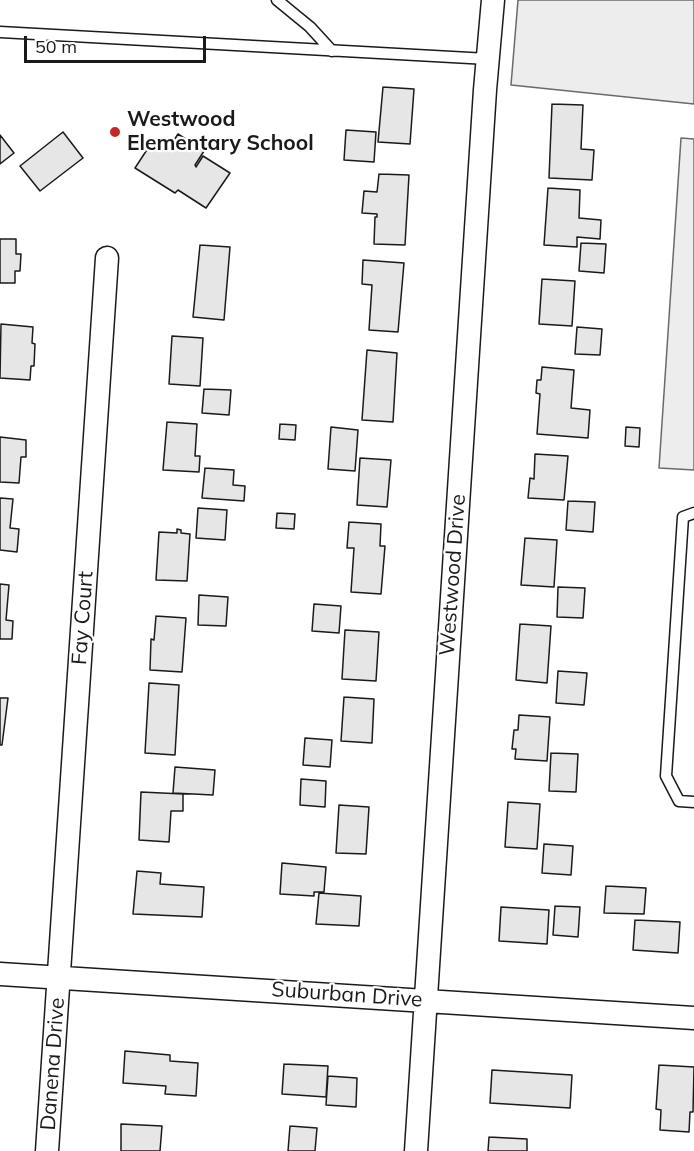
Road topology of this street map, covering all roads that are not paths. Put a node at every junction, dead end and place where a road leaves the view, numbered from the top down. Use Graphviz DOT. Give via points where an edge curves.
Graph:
graph roads {
  1 [pos="277,0"];
  2 [pos="493,0"];
  3 [pos="0,32"];
  4 [pos="332,51"];
  5 [pos="488,59"];
  6 [pos="107,258"];
  7 [pos="694,513"];
  8 [pos="694,802"];
  9 [pos="0,974"];
  10 [pos="59,977"];
  11 [pos="424,1000"];
  12 [pos="694,1018"];
  13 [pos="47,1151"];
  14 [pos="416,1151"];
  1 -- 4 [label="lane"];
  2 -- 5 [label="street, Westwood Drive"];
  3 -- 4 [label="lane"];
  4 -- 5 [label="lane"];
  5 -- 11 [label="street, Westwood Drive"];
  6 -- 10 [label="street, Fay Court"];
  7 -- 8 [label="lane" via="683,517 666,776 679,801"];
  9 -- 10 [label="street, Suburban Drive"];
  10 -- 11 [label="street, Suburban Drive"];
  10 -- 13 [label="street, Danena Drive"];
  11 -- 12 [label="street, Suburban Drive"];
  11 -- 14 [label="street, Westwood Drive"];
}
